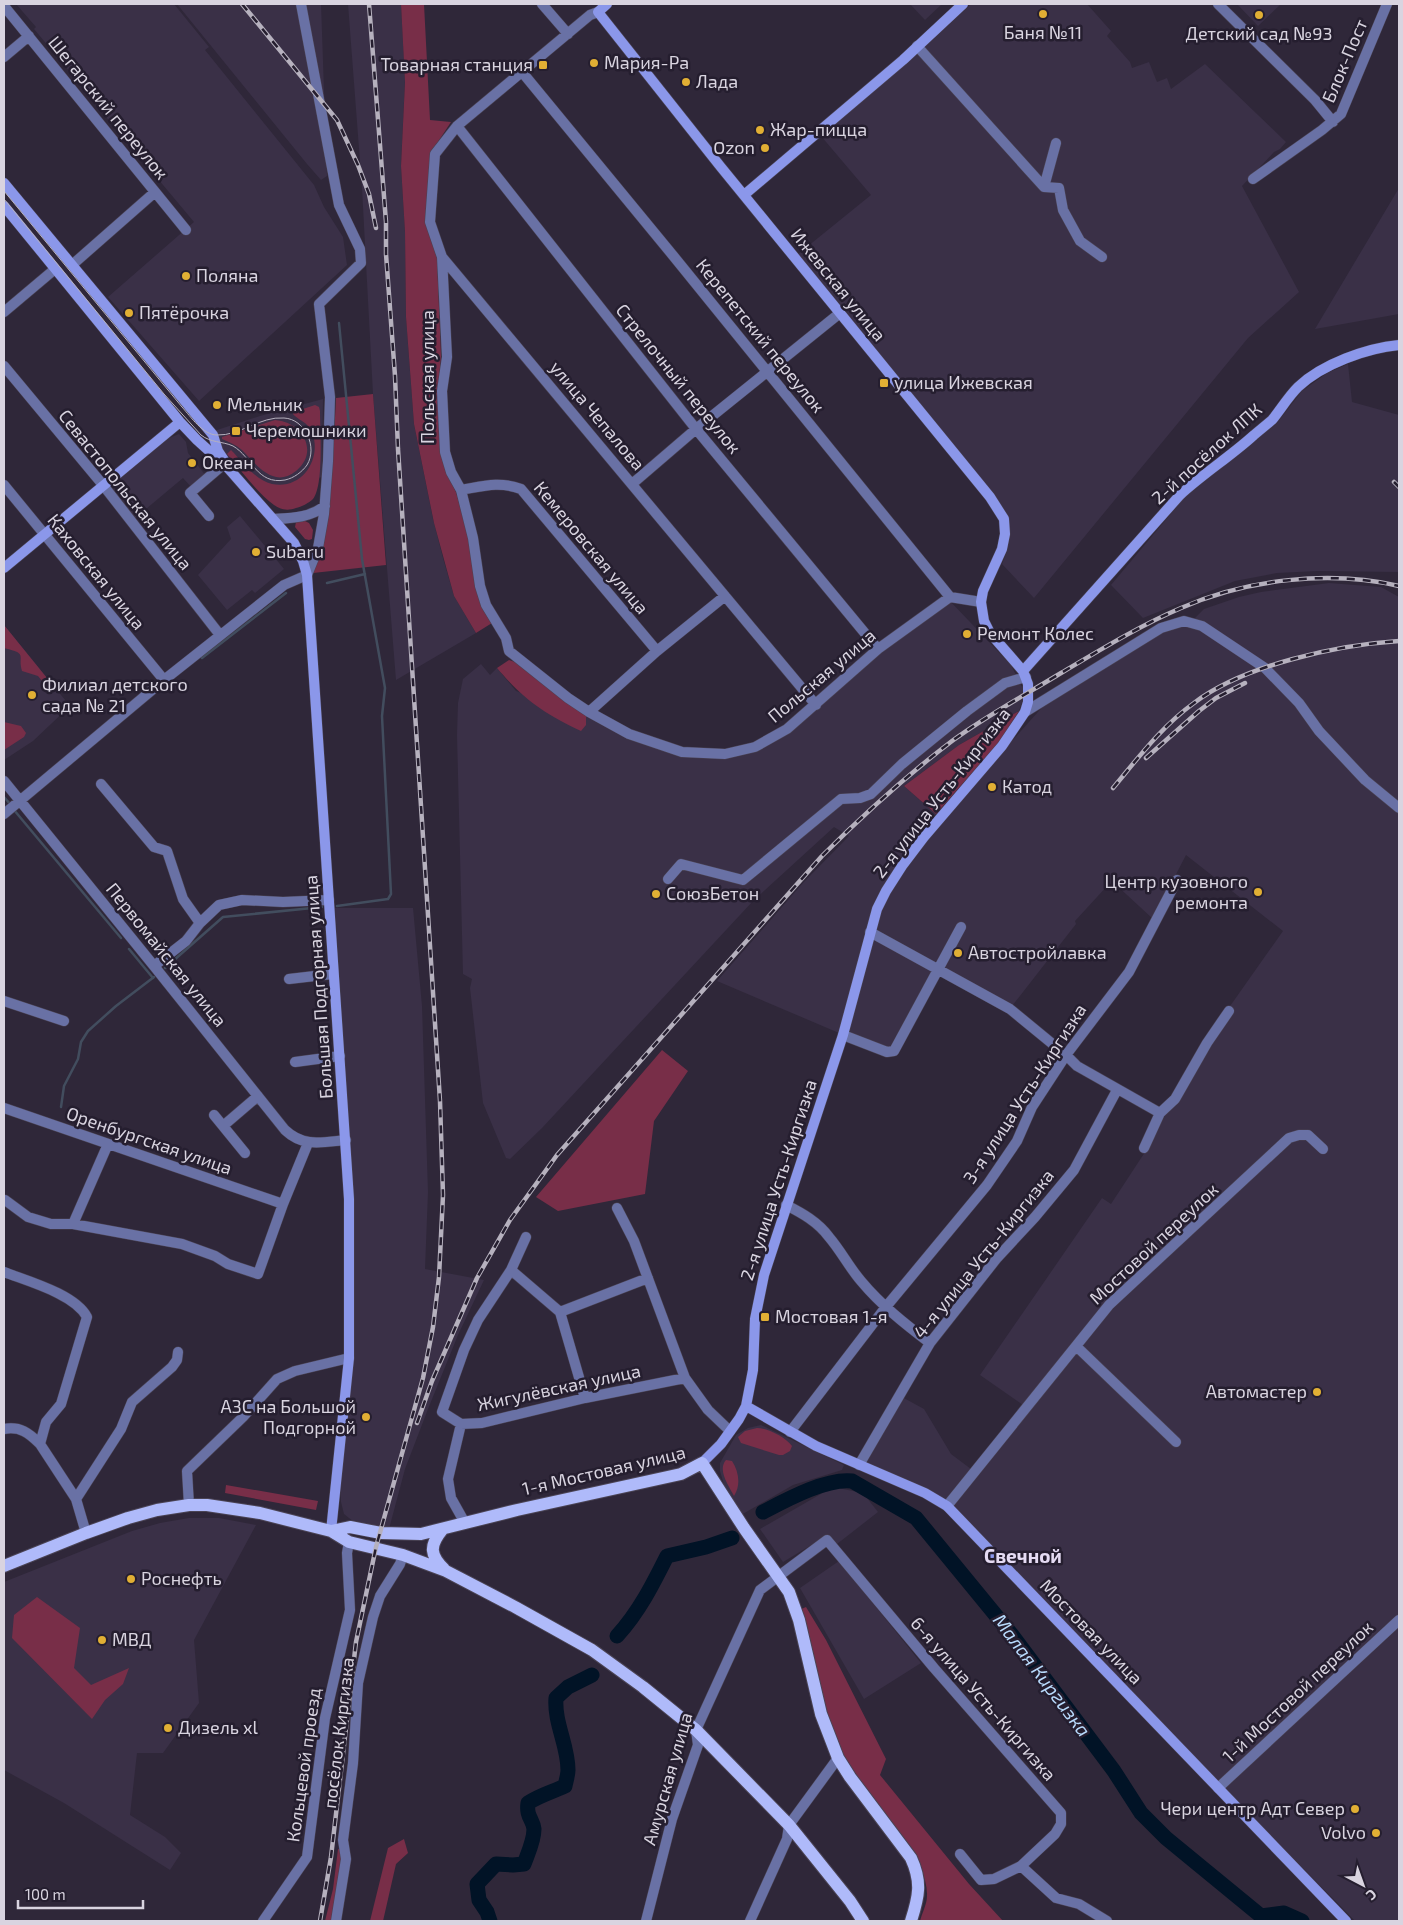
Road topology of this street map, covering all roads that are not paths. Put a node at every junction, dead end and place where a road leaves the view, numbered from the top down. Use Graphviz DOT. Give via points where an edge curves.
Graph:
graph roads {
  1 [pos="301,4"];
  2 [pos="542,4"];
  3 [pos="607,4"];
  4 [pos="963,4"];
  5 [pos="1218,4"];
  6 [pos="1387,4"];
  7 [pos="4,6"];
  8 [pos="598,12"];
  9 [pos="568,34"];
  10 [pos="28,36"];
  11 [pos="917,46"];
  12 [pos="4,57"];
  13 [pos="522,72"];
  14 [pos="1333,122"];
  15 [pos="457,126"];
  16 [pos="1056,143"];
  17 [pos="1253,179"];
  18 [pos="4,183"];
  19 [pos="1044,187"];
  20 [pos="155,192"];
  21 [pos="744,195"];
  22 [pos="4,206"];
  23 [pos="186,230"];
  24 [pos="442,257"];
  25 [pos="1102,257"];
  26 [pos="72,265"];
  27 [pos="55,269"];
  28 [pos="4,312"];
  29 [pos="840,314"];
  30 [pos="1399,345"];
  31 [pos="4,366"];
  32 [pos="768,372"];
  33 [pos="180,422"];
  34 [pos="696,429"];
  35 [pos="213,435"];
  36 [pos="199,442"];
  37 [pos="226,466"];
  38 [pos="632,484"];
  39 [pos="4,485"];
  40 [pos="103,485"];
  41 [pos="461,490"];
  42 [pos="325,506"];
  43 [pos="209,516"];
  44 [pos="273,519"];
  45 [pos="45,534"];
  46 [pos="4,568"];
  47 [pos="307,575"];
  48 [pos="725,596"];
  49 [pos="950,597"];
  50 [pos="981,602"];
  51 [pos="220,635"];
  52 [pos="878,649"];
  53 [pos="657,651"];
  54 [pos="1024,674"];
  55 [pos="164,680"];
  56 [pos="816,705"];
  57 [pos="589,712"];
  58 [pos="1025,712"];
  59 [pos="4,781"];
  60 [pos="101,784"];
  61 [pos="19,801"];
  62 [pos="1399,808"];
  63 [pos="4,814"];
  64 [pos="668,879"];
  65 [pos="1177,880"];
  66 [pos="329,900"];
  67 [pos="200,923"];
  68 [pos="961,927"];
  69 [pos="870,932"];
  70 [pos="154,966"];
  71 [pos="938,968"];
  72 [pos="332,974"];
  73 [pos="289,979"];
  74 [pos="4,1001"];
  75 [pos="1229,1012"];
  76 [pos="64,1021"];
  77 [pos="843,1035"];
  78 [pos="1066,1055"];
  79 [pos="340,1056"];
  80 [pos="296,1062"];
  81 [pos="1117,1090"];
  82 [pos="258,1096"];
  83 [pos="4,1108"];
  84 [pos="1160,1113"];
  85 [pos="214,1115"];
  86 [pos="223,1126"];
  87 [pos="346,1140"];
  88 [pos="308,1143"];
  89 [pos="108,1144"];
  90 [pos="1144,1148"];
  91 [pos="1324,1149"];
  92 [pos="245,1153"];
  93 [pos="5,1200"];
  94 [pos="283,1204"];
  95 [pos="786,1205"];
  96 [pos="617,1208"];
  97 [pos="73,1224"];
  98 [pos="526,1237"];
  99 [pos="511,1270"];
  100 [pos="4,1272"];
  101 [pos="648,1278"];
  102 [pos="886,1308"];
  103 [pos="560,1312"];
  104 [pos="930,1343"];
  105 [pos="1076,1346"];
  106 [pos="178,1352"];
  107 [pos="349,1358"];
  108 [pos="685,1378"];
  109 [pos="585,1398"];
  110 [pos="746,1406"];
  111 [pos="461,1424"];
  112 [pos="4,1429"];
  113 [pos="730,1431"];
  114 [pos="790,1432"];
  115 [pos="1176,1442"];
  116 [pos="40,1444"];
  117 [pos="702,1463"];
  118 [pos="859,1465"];
  119 [pos="76,1499"];
  120 [pos="189,1506"];
  121 [pos="948,1506"];
  122 [pos="465,1523"];
  123 [pos="442,1530"];
  124 [pos="331,1531"];
  125 [pos="86,1533"];
  126 [pos="349,1542"];
  127 [pos="403,1555"];
  128 [pos="4,1566"];
  129 [pos="446,1571"];
  130 [pos="779,1576"];
  131 [pos="1399,1620"];
  132 [pos="696,1730"];
  133 [pos="838,1758"];
  134 [pos="1218,1788"];
  135 [pos="789,1825"];
  136 [pos="960,1854"];
  137 [pos="1021,1866"];
  138 [pos="263,1921"];
  139 [pos="336,1921"];
  140 [pos="646,1921"];
  141 [pos="750,1921"];
  142 [pos="863,1921"];
  143 [pos="911,1921"];
  144 [pos="1107,1921"];
  145 [pos="1346,1921"];
  1 -- 42 [label="street" via="339,205 360,249 361,263 319,304 330,397"];
  2 -- 9 [label="street"];
  3 -- 8 [label="main road"];
  4 -- 11 [label="main road"];
  5 -- 14 [label="street"];
  6 -- 14 [label="street, Блок-Пост" via="1345,106"];
  7 -- 10 [label="street, Шегарский переулок"];
  8 -- 9 [label="street, улица Чепалова"];
  8 -- 21 [label="main road, Ижевская улица"];
  9 -- 13 [label="street, улица Чепалова"];
  10 -- 12 [label="street"];
  10 -- 20 [label="street, Шегарский переулок"];
  11 -- 19 [label="street"];
  11 -- 21 [label="main road"];
  13 -- 15 [label="street, улица Чепалова"];
  13 -- 32 [label="street, Керепетский переулок"];
  14 -- 17 [label="street, Блок-Пост"];
  15 -- 24 [label="street, улица Чепалова" via="435,154 430,222"];
  15 -- 34 [label="street, Стрелочный переулок"];
  16 -- 19 [label="street"];
  18 -- 26 [label="main road, Большая Подгорная улица"];
  19 -- 25 [label="street" via="1059,188 1063,210 1080,241"];
  20 -- 23 [label="street, Шегарский переулок"];
  20 -- 26 [label="street"];
  21 -- 29 [label="main road, Ижевская улица"];
  22 -- 27 [label="main road, Большая Подгорная улица"];
  24 -- 38 [label="street, улица Чепалова"];
  24 -- 41 [label="street, Польская улица" via="447,357 442,391 445,452"];
  26 -- 35 [label="main road, Большая Подгорная улица"];
  27 -- 28 [label="street"];
  27 -- 33 [label="main road, Большая Подгорная улица"];
  29 -- 32 [label="street"];
  29 -- 50 [label="main road, Ижевская улица" via="990,497 1004,519 1002,549 983,590"];
  30 -- 54 [label="main road, 2-й посёлок ЛПК" via="1350,357 1324,369 1298,387 1271,420 1180,495"];
  31 -- 40 [label="street, Севастопольская улица"];
  32 -- 34 [label="street"];
  32 -- 49 [label="street, Керепетский переулок"];
  33 -- 36 [label="main road, Большая Подгорная улица"];
  33 -- 40 [label="main road"];
  34 -- 38 [label="street"];
  34 -- 52 [label="street, Стрелочный переулок"];
  35 -- 36 [label="main road"];
  35 -- 37 [label="main road, Большая Подгорная улица"];
  36 -- 37 [label="main road, Большая Подгорная улица"];
  37 -- 43 [label="street" via="190,493"];
  37 -- 44 [label="main road, Большая Подгорная улица"];
  38 -- 48 [label="street, улица Чепалова"];
  39 -- 45 [label="street, Каховская улица"];
  40 -- 45 [label="main road"];
  40 -- 51 [label="street, Севастопольская улица"];
  41 -- 53 [label="street, Кемеровская улица" via="496,484 522,489"];
  41 -- 57 [label="street, Польская улица" via="480,586 486,605 506,638 509,651"];
  42 -- 44 [label="street" via="300,517"];
  42 -- 47 [label="street" via="318,548"];
  44 -- 47 [label="main road, Большая Подгорная улица" via="294,544"];
  45 -- 46 [label="main road"];
  45 -- 55 [label="street, Каховская улица"];
  47 -- 51 [label="street" via="284,585"];
  47 -- 66 [label="main road, Большая Подгорная улица"];
  48 -- 53 [label="street"];
  48 -- 56 [label="street, улица Чепалова"];
  49 -- 50 [label="street"];
  49 -- 52 [label="street, Польская улица"];
  50 -- 54 [label="main road" via="990,633"];
  51 -- 55 [label="street"];
  52 -- 56 [label="street, Польская улица"];
  53 -- 57 [label="street"];
  54 -- 58 [label="main road" via="1029,693"];
  54 -- 64 [label="street" via="1005,683 967,711 870,794 841,799 743,880 681,864"];
  55 -- 61 [label="street"];
  56 -- 57 [label="street, Польская улица" via="787,729 755,748 725,754 682,752 629,734"];
  58 -- 62 [label="street, 2-я улица Усть-Киргизка" via="1161,628 1184,621 1202,626 1264,668 1365,780"];
  58 -- 69 [label="main road, 2-я улица Усть-Киргизка" via="1002,746 902,866 886,891"];
  59 -- 61 [label="street, Первомайская улица"];
  60 -- 67 [label="street" via="154,847 167,851 183,899"];
  61 -- 63 [label="street"];
  61 -- 70 [label="street, Первомайская улица"];
  65 -- 78 [label="street, 3-я улица Усть-Киргизка" via="1129,972"];
  66 -- 67 [label="street" via="242,900 219,905"];
  66 -- 72 [label="main road, Большая Подгорная улица"];
  67 -- 70 [label="street" via="186,941"];
  68 -- 71 [label="street"];
  69 -- 71 [label="street"];
  69 -- 77 [label="main road, 2-я улица Усть-Киргизка"];
  70 -- 82 [label="street, Первомайская улица"];
  71 -- 77 [label="street" via="894,1051 887,1052"];
  71 -- 78 [label="street" via="1010,1009"];
  72 -- 73 [label="street"];
  72 -- 79 [label="main road, Большая Подгорная улица"];
  74 -- 76 [label="street"];
  75 -- 84 [label="street" via="1175,1099"];
  77 -- 95 [label="main road, 2-я улица Усть-Киргизка"];
  78 -- 81 [label="street"];
  78 -- 102 [label="street, 3-я улица Усть-Киргизка" via="1032,1107 1017,1141 987,1185"];
  79 -- 80 [label="street"];
  79 -- 87 [label="main road, Большая Подгорная улица"];
  81 -- 84 [label="street"];
  81 -- 104 [label="street, 4-я улица Усть-Киргизка" via="1074,1170 997,1258"];
  82 -- 86 [label="street"];
  82 -- 88 [label="street, Первомайская улица" via="285,1130"];
  83 -- 89 [label="street, Оренбургская улица"];
  84 -- 90 [label="street"];
  85 -- 86 [label="street"];
  86 -- 92 [label="street"];
  87 -- 88 [label="street"];
  87 -- 107 [label="main road, Большая Подгорная улица"];
  88 -- 94 [label="street"];
  89 -- 94 [label="street, Оренбургская улица"];
  89 -- 97 [label="street"];
  91 -- 105 [label="street, Мостовой переулок" via="1308,1135 1289,1138 1109,1305"];
  93 -- 97 [label="street" via="28,1217 51,1224"];
  94 -- 97 [label="street" via="258,1274 182,1244"];
  95 -- 102 [label="street" via="808,1217 828,1236 860,1281"];
  95 -- 110 [label="main road, 2-я улица Усть-Киргизка" via="758,1297 753,1370"];
  96 -- 101 [label="street"];
  98 -- 99 [label="street"];
  99 -- 103 [label="street"];
  99 -- 111 [label="street, Жигулёвская улица" via="478,1320 442,1412"];
  100 -- 116 [label="street" via="64,1296 83,1310 87,1320 60,1404 46,1422"];
  101 -- 103 [label="street"];
  101 -- 108 [label="street"];
  102 -- 104 [label="street"];
  102 -- 114 [label="street, 3-я улица Усть-Киргизка"];
  103 -- 109 [label="street"];
  104 -- 118 [label="street, 4-я улица Усть-Киргизка"];
  105 -- 115 [label="street"];
  105 -- 121 [label="street, Мостовой переулок"];
  106 -- 119 [label="street" via="172,1367 132,1402 121,1429"];
  107 -- 120 [label="street" via="295,1371 277,1379 187,1471"];
  107 -- 124 [label="main road, Большая Подгорная улица"];
  108 -- 109 [label="street, Жигулёвская улица"];
  108 -- 113 [label="street" via="708,1410"];
  109 -- 111 [label="street, Жигулёвская улица" via="482,1423"];
  110 -- 113 [label="main road, 1-я Мостовая улица"];
  110 -- 114 [label="main road, Мостовая улица"];
  111 -- 122 [label="street" via="448,1479 451,1498"];
  112 -- 116 [label="street" via="28,1432"];
  113 -- 117 [label="main road, 1-я Мостовая улица" via="715,1452"];
  114 -- 118 [label="main road, Мостовая улица"];
  116 -- 119 [label="street"];
  117 -- 122 [label="main road, 1-я Мостовая улица" via="681,1474"];
  117 -- 130 [label="main road"];
  118 -- 121 [label="main road, Мостовая улица"];
  119 -- 125 [label="street"];
  120 -- 124 [label="main road" via="224,1507"];
  120 -- 125 [label="main road" via="147,1513"];
  121 -- 134 [label="main road, Мостовая улица"];
  122 -- 123 [label="main road, 1-я Мостовая улица"];
  123 -- 124 [label="main road, 1-я Мостовая улица" via="402,1535 350,1528"];
  123 -- 129 [label="main road" via="435,1538 433,1554"];
  124 -- 126 [label="main road"];
  125 -- 128 [label="main road"];
  126 -- 127 [label="main road"];
  126 -- 138 [label="street, Кольцевой проезд" via="350,1610 325,1718 307,1857"];
  127 -- 129 [label="main road"];
  127 -- 139 [label="street, посёлок Киргизка" via="372,1617 358,1684 353,1763 343,1840 346,1859"];
  129 -- 132 [label="main road" via="592,1650"];
  130 -- 132 [label="street, Амурская улица" via="760,1590"];
  130 -- 133 [label="main road" via="799,1620 821,1714"];
  130 -- 137 [label="street, 6-я улица Усть-Киргизка" via="827,1540 1061,1813 1061,1824 1054,1834"];
  131 -- 134 [label="street, 1-й Мостовой переулок"];
  132 -- 135 [label="main road"];
  132 -- 140 [label="street, Амурская улица" via="698,1745 672,1819"];
  133 -- 135 [label="street"];
  133 -- 143 [label="main road" via="911,1858 918,1873 918,1893"];
  134 -- 145 [label="main road, Мостовая улица"];
  135 -- 141 [label="street" via="787,1839"];
  135 -- 142 [label="main road"];
  136 -- 137 [label="street, 6-я улица Усть-Киргизка" via="981,1880 994,1879"];
  137 -- 144 [label="street" via="1056,1898 1079,1904"];
}
